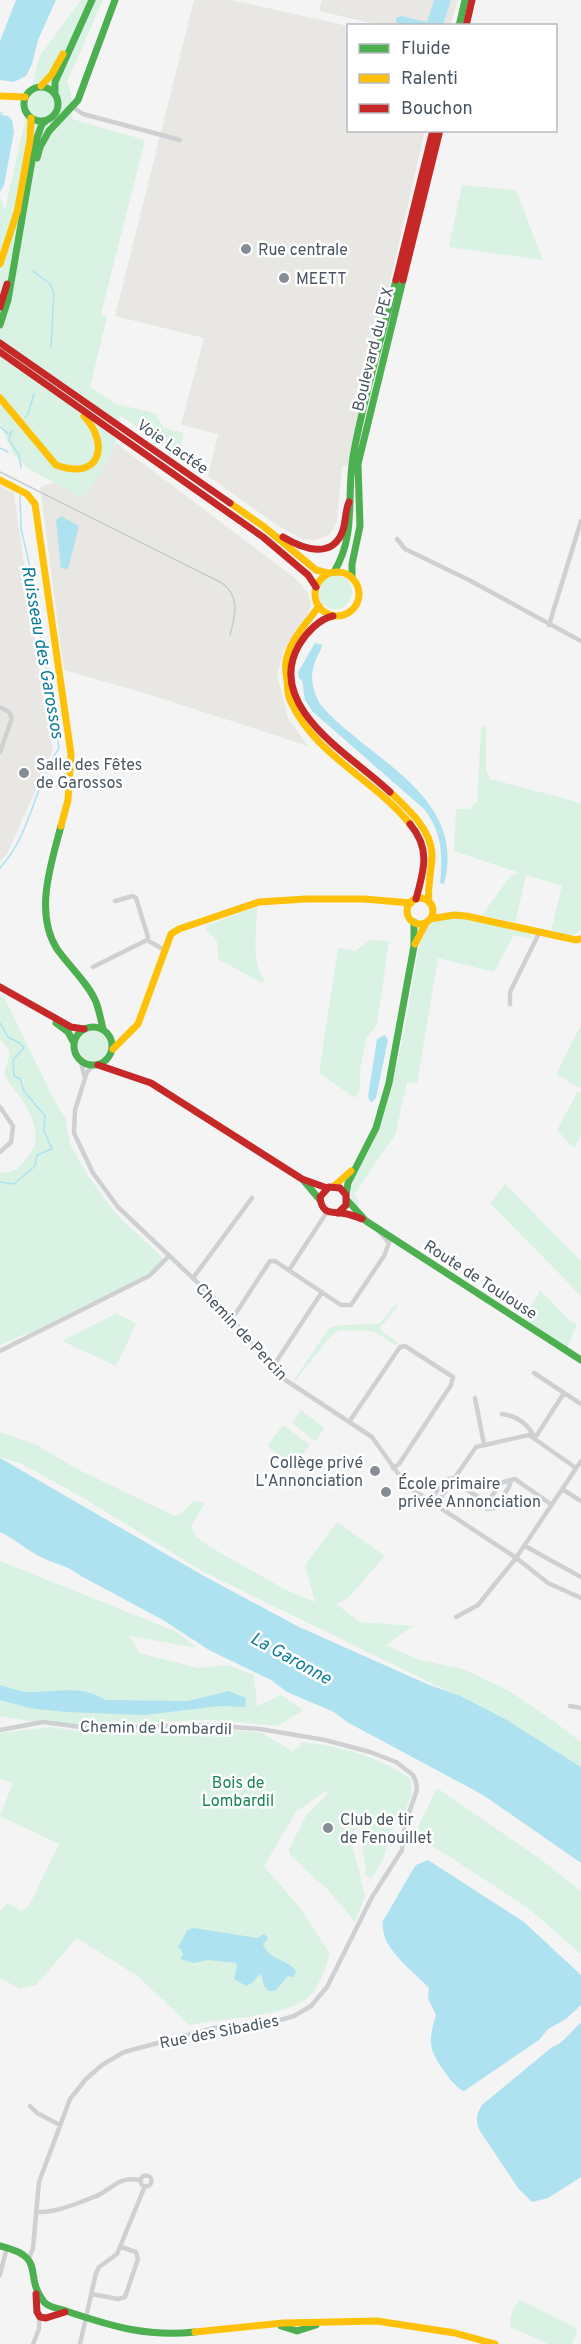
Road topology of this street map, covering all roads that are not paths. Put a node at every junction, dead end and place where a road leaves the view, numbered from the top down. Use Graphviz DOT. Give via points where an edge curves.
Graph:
graph roads {
  1 [pos="92,0"];
  2 [pos="465,0"];
  3 [pos="472,0"];
  4 [pos="116,2"];
  5 [pos="82,21"];
  6 [pos="459,24"];
  7 [pos="466,24"];
  8 [pos="40,86"];
  9 [pos="55,92"];
  10 [pos="0,96"];
  11 [pos="25,97"];
  12 [pos="11,98"];
  13 [pos="24,105"];
  14 [pos="74,108"];
  15 [pos="32,118"];
  16 [pos="47,120"];
  17 [pos="433,132"];
  18 [pos="440,132"];
  19 [pos="180,140"];
  20 [pos="28,186"];
  21 [pos="18,209"];
  22 [pos="0,264"];
  23 [pos="0,307"];
  24 [pos="0,325"];
  25 [pos="0,343"];
  26 [pos="0,352"];
  27 [pos="0,398"];
  28 [pos="70,401"];
  29 [pos="0,480"];
  30 [pos="349,502"];
  31 [pos="236,507"];
  32 [pos="581,521"];
  33 [pos="397,539"];
  34 [pos="331,572"];
  35 [pos="352,577"];
  36 [pos="316,587"];
  37 [pos="319,606"];
  38 [pos="333,616"];
  39 [pos="549,625"];
  40 [pos="581,641"];
  41 [pos="0,707"];
  42 [pos="0,752"];
  43 [pos="115,901"];
  44 [pos="411,904"];
  45 [pos="431,905"];
  46 [pos="454,915"];
  47 [pos="428,921"];
  48 [pos="414,922"];
  49 [pos="539,933"];
  50 [pos="581,938"];
  51 [pos="147,940"];
  52 [pos="414,946"];
  53 [pos="164,950"];
  54 [pos="93,967"];
  55 [pos="0,987"];
  56 [pos="90,992"];
  57 [pos="510,1004"];
  58 [pos="42,1012"];
  59 [pos="86,1028"];
  60 [pos="131,1031"];
  61 [pos="106,1032"];
  62 [pos="74,1043"];
  63 [pos="111,1053"];
  64 [pos="81,1062"];
  65 [pos="95,1066"];
  66 [pos="124,1075"];
  67 [pos="84,1080"];
  68 [pos="0,1107"];
  69 [pos="0,1152"];
  70 [pos="355,1167"];
  71 [pos="302,1179"];
  72 [pos="331,1187"];
  73 [pos="347,1197"];
  74 [pos="252,1198"];
  75 [pos="320,1200"];
  76 [pos="327,1212"];
  77 [pos="338,1213"];
  78 [pos="366,1221"];
  79 [pos="376,1227"];
  80 [pos="169,1256"];
  81 [pos="289,1270"];
  82 [pos="193,1278"];
  83 [pos="322,1292"];
  84 [pos="230,1318"];
  85 [pos="0,1351"];
  86 [pos="581,1360"];
  87 [pos="272,1368"];
  88 [pos="534,1373"];
  89 [pos="564,1393"];
  90 [pos="475,1398"];
  91 [pos="581,1404"];
  92 [pos="502,1414"];
  93 [pos="349,1422"];
  94 [pos="535,1438"];
  95 [pos="484,1444"];
  96 [pos="581,1461"];
  97 [pos="393,1468"];
  98 [pos="576,1468"];
  99 [pos="454,1478"];
  100 [pos="511,1480"];
  101 [pos="562,1489"];
  102 [pos="581,1501"];
  103 [pos="429,1502"];
  104 [pos="487,1503"];
  105 [pos="552,1505"];
  106 [pos="435,1506"];
  107 [pos="525,1546"];
  108 [pos="516,1558"];
  109 [pos="581,1577"];
  110 [pos="581,1598"];
  111 [pos="456,1617"];
  112 [pos="570,1706"];
  113 [pos="581,1708"];
  114 [pos="0,1730"];
  115 [pos="404,1844"];
  116 [pos="30,2106"];
  117 [pos="60,2125"];
  118 [pos="140,2180"];
  119 [pos="145,2186"];
  120 [pos="36,2211"];
  121 [pos="121,2247"];
  122 [pos="4,2249"];
  123 [pos="26,2256"];
  124 [pos="0,2275"];
  125 [pos="92,2294"];
  126 [pos="49,2305"];
  127 [pos="65,2312"];
  128 [pos="38,2313"];
  129 [pos="50,2317"];
  130 [pos="85,2318"];
  131 [pos="39,2329"];
  132 [pos="33,2344"];
  133 [pos="80,2344"];
  134 [pos="494,2344"];
  1 -- 5 [label="main road"];
  2 -- 6 [label="main road"];
  3 -- 7 [label="main road"];
  4 -- 14 [label="main road"];
  5 -- 8 [label="main road"];
  5 -- 9 [label="main road" via="55,82"];
  8 -- 9 [label="main road"];
  8 -- 11 [label="main road"];
  9 -- 16 [label="main road" via="58,108"];
  10 -- 12 [label="main road"];
  11 -- 12 [label="main road"];
  11 -- 13 [label="main road"];
  12 -- 13 [label="main road"];
  13 -- 15 [label="main road"];
  14 -- 19 [label="street" via="83,114"];
  14 -- 20 [label="main road" via="46,134"];
  15 -- 16 [label="main road"];
  15 -- 21 [label="main road"];
  16 -- 20 [label="main road" via="35,143"];
  17 -- 30 [label="main road, Boulevard du PEX" via="354,449"];
  18 -- 35 [label="main road, Boulevard du PEX" via="358,464 360,522"];
  20 -- 24 [label="main road"];
  21 -- 22 [label="main road"];
  21 -- 23 [label="main road"];
  25 -- 31 [label="main road, Voie Lactée"];
  26 -- 28 [label="main road, Voie Lactée"];
  27 -- 28 [label="main road" via="56,465 80,470 97,455 100,443 98,432"];
  28 -- 36 [label="main road, Voie Lactée" via="279,549"];
  29 -- 56 [label="main road" via="27,494 36,510 71,754 68,800 48,876 47,922 56,948"];
  30 -- 31 [label="main road" via="342,534 319,550 299,547"];
  30 -- 34 [label="main road, Boulevard du PEX" via="349,535 342,558"];
  31 -- 34 [label="main road, Voie Lactée" via="316,570"];
  32 -- 39 [label="street"];
  33 -- 39 [label="street" via="405,549"];
  34 -- 35 [label="main road" via="340,571"];
  34 -- 36 [label="main road"];
  35 -- 38 [label="main road" via="359,589 358,603 349,613"];
  36 -- 37 [label="main road"];
  37 -- 38 [label="main road"];
  37 -- 44 [label="main road" via="288,654 285,685 289,704 316,739 417,828 426,860 421,890"];
  38 -- 45 [label="main road" via="321,620 297,648 291,682 296,700 321,733 407,807 422,825 431,849"];
  39 -- 40 [label="street"];
  41 -- 42 [label="street" via="12,718"];
  43 -- 51 [label="street" via="136,898"];
  44 -- 45 [label="main road" via="424,899"];
  44 -- 48 [label="main road" via="408,916"];
  44 -- 53 [label="main road" via="364,899 259,902 179,929 171,934"];
  45 -- 46 [label="main road"];
  45 -- 47 [label="main road"];
  46 -- 47 [label="main road"];
  46 -- 49 [label="main road"];
  47 -- 48 [label="main road"];
  47 -- 52 [label="main road"];
  48 -- 52 [label="main road"];
  49 -- 50 [label="main road"];
  49 -- 57 [label="street" via="510,992"];
  51 -- 53 [label="street"];
  51 -- 54 [label="street"];
  52 -- 70 [label="main road" via="386,1099"];
  53 -- 60 [label="main road"];
  55 -- 58 [label="main road"];
  56 -- 59 [label="main road" via="95,1013"];
  56 -- 61 [label="main road"];
  58 -- 59 [label="main road" via="71,1027"];
  58 -- 62 [label="main road" via="68,1032"];
  59 -- 61 [label="main road"];
  59 -- 62 [label="main road"];
  60 -- 61 [label="main road" via="122,1036"];
  60 -- 63 [label="main road"];
  61 -- 63 [label="main road" via="112,1042"];
  62 -- 64 [label="main road"];
  63 -- 65 [label="main road"];
  63 -- 66 [label="main road" via="115,1068"];
  64 -- 65 [label="main road"];
  64 -- 67 [label="street, Chemin de Percin"];
  65 -- 66 [label="main road"];
  65 -- 67 [label="street, Chemin de Percin"];
  66 -- 71 [label="main road" via="164,1090"];
  67 -- 80 [label="street, Chemin de Percin" via="72,1127 82,1153 107,1195"];
  68 -- 69 [label="street" via="13,1126 13,1135"];
  70 -- 72 [label="main road"];
  70 -- 73 [label="main road"];
  71 -- 72 [label="main road"];
  71 -- 75 [label="main road"];
  72 -- 73 [label="main road" via="342,1189"];
  72 -- 75 [label="main road"];
  73 -- 77 [label="main road" via="345,1208"];
  73 -- 78 [label="main road, Route de Toulouse"];
  74 -- 82 [label="street, Chemin de Percin"];
  75 -- 76 [label="main road"];
  76 -- 77 [label="main road"];
  76 -- 81 [label="street"];
  77 -- 78 [label="main road, Route de Toulouse"];
  78 -- 79 [label="main road, Route de Toulouse"];
  79 -- 83 [label="street" via="388,1240 388,1247 351,1305 341,1305"];
  79 -- 86 [label="main road, Route de Toulouse"];
  80 -- 82 [label="street, Chemin de Percin"];
  80 -- 85 [label="street" via="149,1276"];
  81 -- 83 [label="street"];
  81 -- 84 [label="street" via="270,1261"];
  82 -- 84 [label="street, Chemin de Percin"];
  83 -- 87 [label="street"];
  84 -- 87 [label="street, Chemin de Percin"];
  87 -- 93 [label="street, Chemin de Percin"];
  88 -- 89 [label="street"];
  89 -- 91 [label="street"];
  89 -- 94 [label="street"];
  90 -- 95 [label="street"];
  92 -- 94 [label="street" via="513,1415 530,1428"];
  93 -- 97 [label="street, Chemin de Percin" via="377,1442"];
  93 -- 97 [label="street" via="397,1350 405,1346 453,1377"];
  94 -- 95 [label="street" via="529,1435"];
  94 -- 98 [label="street"];
  95 -- 99 [label="street" via="473,1450"];
  96 -- 98 [label="street"];
  97 -- 103 [label="street, Chemin de Percin" via="406,1486"];
  98 -- 101 [label="street"];
  99 -- 103 [label="street" via="445,1480"];
  99 -- 104 [label="street"];
  99 -- 106 [label="street"];
  100 -- 104 [label="street" via="501,1483"];
  100 -- 104 [label="street" via="495,1508 487,1509"];
  100 -- 105 [label="street"];
  101 -- 102 [label="street"];
  101 -- 105 [label="street"];
  103 -- 106 [label="street, Chemin de Percin"];
  105 -- 107 [label="street"];
  106 -- 108 [label="street, Chemin de Percin"];
  107 -- 108 [label="street"];
  107 -- 109 [label="street"];
  108 -- 110 [label="street, Chemin de Percin" via="548,1583"];
  108 -- 111 [label="street" via="478,1605"];
  112 -- 113 [label="street"];
  114 -- 115 [label="street, Chemin de Lombardil" via="43,1722 88,1728 207,1725 256,1729 346,1745 382,1756 413,1775 417,1790 405,1824"];
  115 -- 117 [label="street, Rue des Sibadies" via="372,1897 339,1966 311,2006 279,2020 214,2028 124,2052 81,2084"];
  116 -- 117 [label="street"];
  117 -- 120 [label="street, Rue des Sibadies" via="39,2182"];
  118 -- 119 [label="street"];
  118 -- 119 [label="street" via="150,2178 150,2185"];
  118 -- 120 [label="street" via="121,2180 96,2197 52,2213"];
  119 -- 121 [label="street"];
  120 -- 123 [label="street, Rue des Sibadies" via="33,2243"];
  121 -- 125 [label="street" via="113,2259 99,2267"];
  121 -- 125 [label="street" via="136,2253 138,2259 125,2297"];
  122 -- 123 [label="main road"];
  122 -- 124 [label="street"];
  123 -- 126 [label="main road" via="40,2295"];
  123 -- 128 [label="main road"];
  125 -- 130 [label="street"];
  126 -- 127 [label="main road"];
  126 -- 128 [label="main road" via="41,2305"];
  126 -- 129 [label="main road"];
  127 -- 129 [label="main road"];
  127 -- 130 [label="main road"];
  128 -- 129 [label="main road" via="44,2319"];
  128 -- 131 [label="street"];
  129 -- 131 [label="street"];
  130 -- 133 [label="street"];
  130 -- 134 [label="main road" via="166,2335 273,2324 393,2322"];
  131 -- 132 [label="street"];
}
